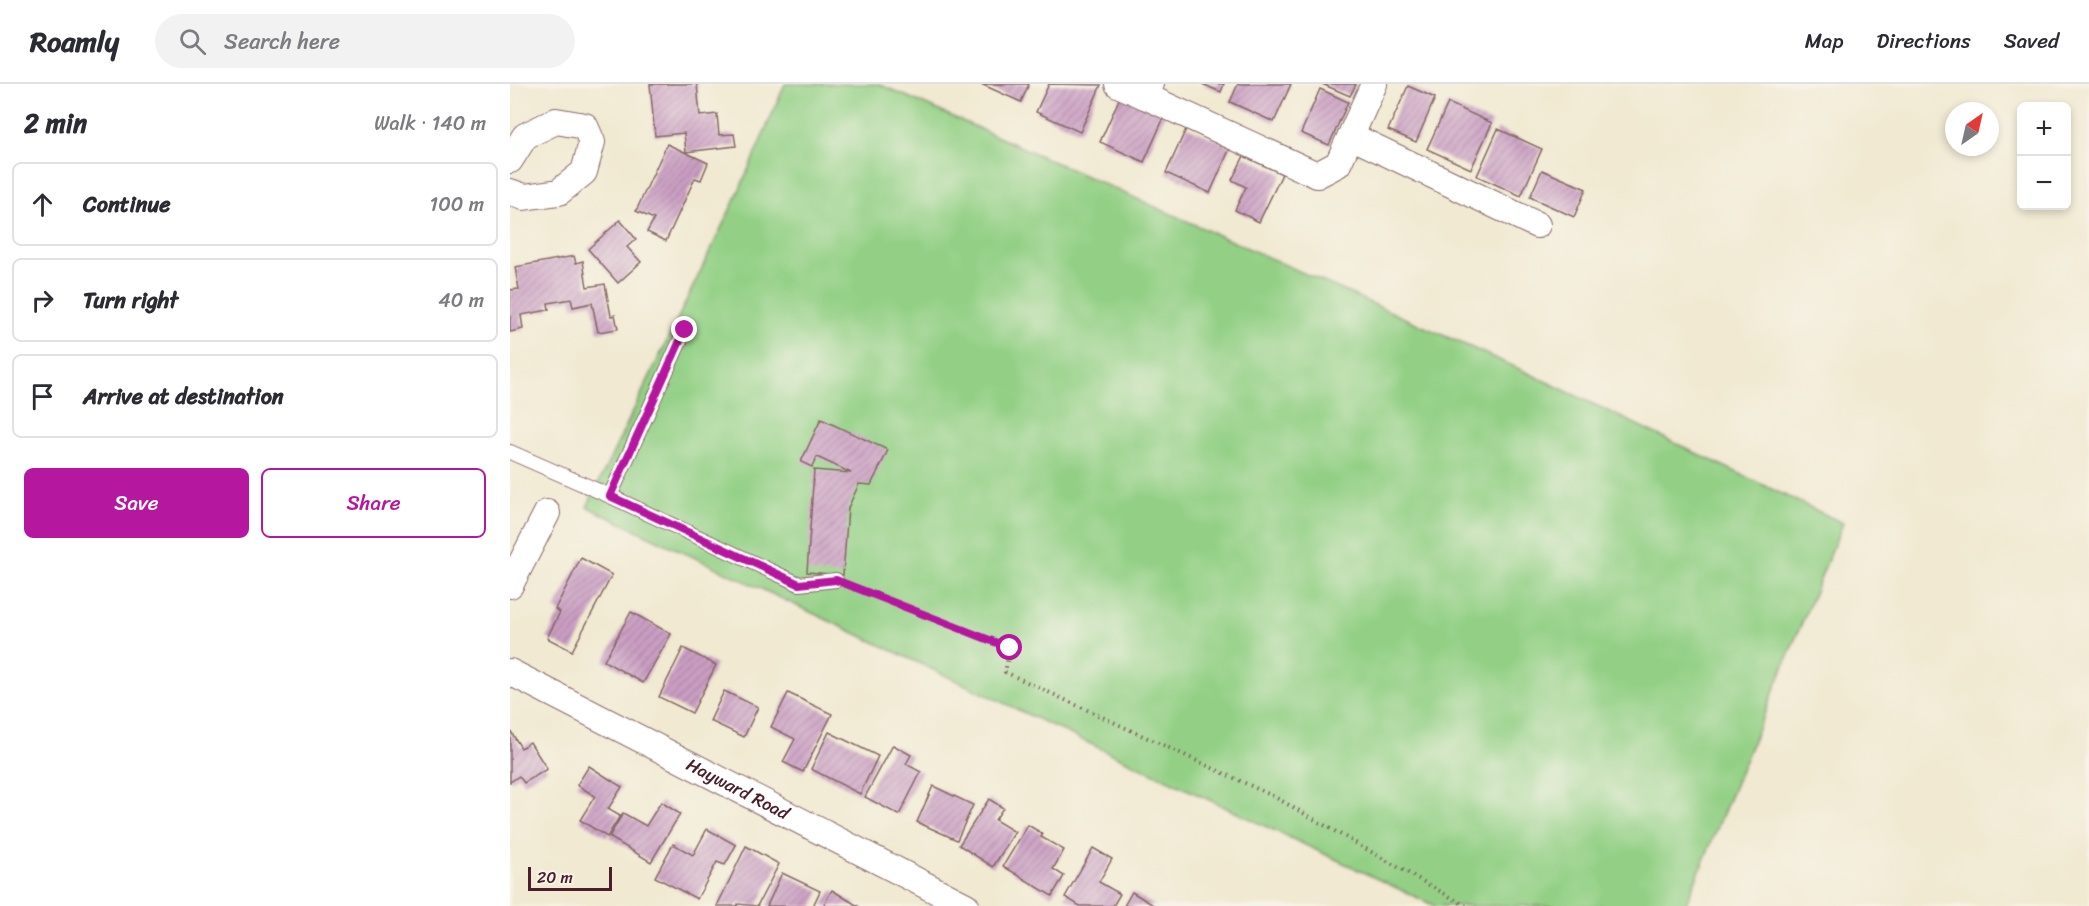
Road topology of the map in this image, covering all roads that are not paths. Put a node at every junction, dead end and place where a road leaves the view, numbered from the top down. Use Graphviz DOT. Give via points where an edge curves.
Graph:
graph roads {
  1 [pos="1118,84"];
  2 [pos="1374,84"];
  3 [pos="1148,90"];
  4 [pos="517,127"];
  5 [pos="1351,136"];
  6 [pos="510,160"];
  7 [pos="510,192"];
  8 [pos="1538,225"];
  9 [pos="685,330"];
  10 [pos="510,452"];
  11 [pos="610,496"];
  12 [pos="547,513"];
  13 [pos="836,580"];
  14 [pos="510,585"];
  15 [pos="510,672"];
  16 [pos="966,906"];
  1 -- 3 [label="street"];
  2 -- 5 [label="street"];
  3 -- 5 [label="street" via="1317,175 1338,164"];
  4 -- 6 [label="street"];
  4 -- 7 [label="street" via="556,121 585,126 592,142 584,172 559,192 524,197"];
  5 -- 8 [label="street"];
  9 -- 11 [label="lane"];
  10 -- 11 [label="lane"];
  11 -- 13 [label="lane" via="799,584"];
  12 -- 14 [label="street"];
  15 -- 16 [label="street, Hayward Road"];
}
